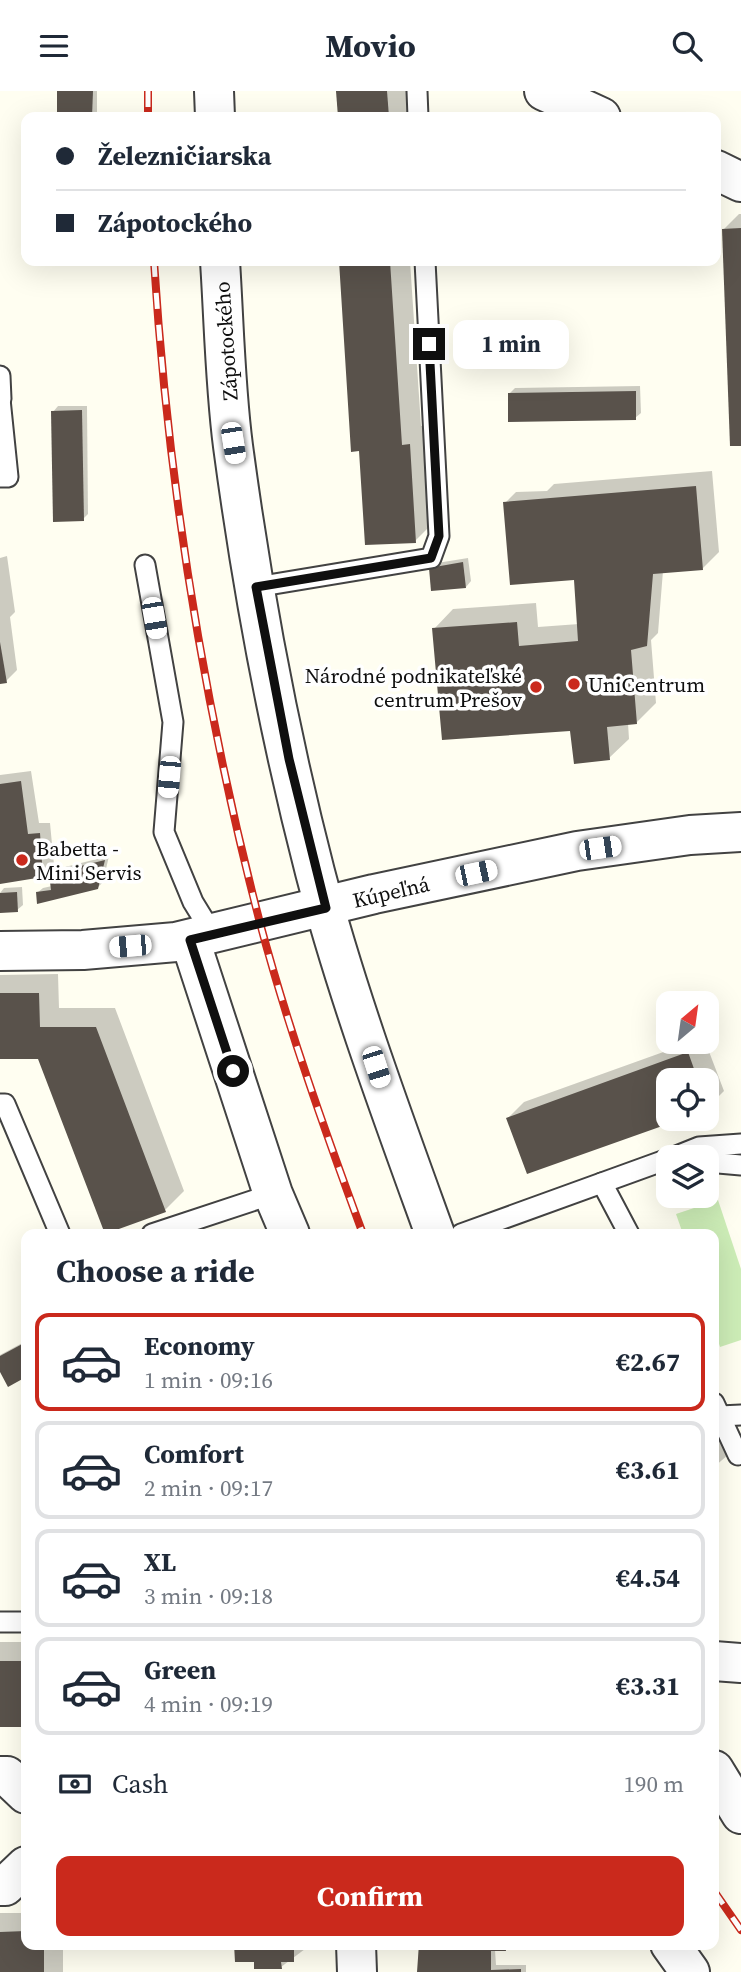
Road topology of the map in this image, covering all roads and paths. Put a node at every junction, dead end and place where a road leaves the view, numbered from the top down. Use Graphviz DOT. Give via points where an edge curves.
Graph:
graph roads {
  1 [pos="214,91"];
  2 [pos="416,91"];
  3 [pos="544,91"];
  4 [pos="215,112"];
  5 [pos="418,112"];
  6 [pos="590,112"];
  7 [pos="721,172"];
  8 [pos="741,182"];
  9 [pos="220,266"];
  10 [pos="425,266"];
  11 [pos="0,376"];
  12 [pos="0,399"];
  13 [pos="0,477"];
  14 [pos="145,565"];
  15 [pos="266,586"];
  16 [pos="741,832"];
  17 [pos="326,908"];
  18 [pos="201,936"];
  19 [pos="0,951"];
  20 [pos="0,1104"];
  21 [pos="741,1144"];
  22 [pos="719,1146"];
  23 [pos="719,1163"];
  24 [pos="656,1164"];
  25 [pos="741,1165"];
  26 [pos="601,1183"];
  27 [pos="273,1194"];
  28 [pos="58,1229"];
  29 [pos="167,1229"];
  30 [pos="287,1229"];
  31 [pos="433,1229"];
  32 [pos="475,1229"];
  33 [pos="626,1229"];
  34 [pos="719,1410"];
  35 [pos="719,1414"];
  36 [pos="741,1415"];
  37 [pos="738,1455"];
  38 [pos="0,1622"];
  39 [pos="21,1622"];
  40 [pos="719,1661"];
  41 [pos="741,1663"];
  42 [pos="0,1776"];
  43 [pos="719,1778"];
  44 [pos="21,1789"];
  45 [pos="741,1814"];
  46 [pos="21,1871"];
  47 [pos="0,1886"];
  48 [pos="356,1950"];
  49 [pos="674,1950"];
  50 [pos="356,1972"];
  51 [pos="690,1972"];
  1 -- 4 [label="street"];
  2 -- 5 [label="lane"];
  3 -- 6 [label="street"];
  7 -- 8 [label="street"];
  9 -- 15 [label="street, Zápotockého" via="233,443"];
  10 -- 15 [label="lane" via="439,536 431,558"];
  11 -- 12 [label="lane"];
  12 -- 13 [label="lane" via="8,477"];
  14 -- 18 [label="lane" via="173,722 164,832 193,902"];
  15 -- 17 [label="street, Zápotockého" via="289,759"];
  16 -- 17 [label="street, Kúpeľná" via="577,851"];
  17 -- 18 [label="street, Kúpeľná"];
  17 -- 31 [label="street, Zápotockého"];
  18 -- 19 [label="street, Kúpeľná" via="83,950"];
  18 -- 27 [label="street"];
  20 -- 28 [label="lane" via="5,1104"];
  21 -- 22 [label="lane"];
  23 -- 25 [label="lane"];
  24 -- 26 [label="lane"];
  26 -- 32 [label="lane"];
  26 -- 33 [label="lane"];
  27 -- 29 [label="lane"];
  27 -- 30 [label="street"];
  34 -- 36 [label="lane"];
  35 -- 37 [label="lane"];
  38 -- 39 [label="lane"];
  40 -- 41 [label="street"];
  42 -- 44 [label="street" via="7,1776"];
  43 -- 45 [label="street"];
  46 -- 47 [label="street"];
  48 -- 50 [label="street"];
  49 -- 51 [label="street"];
}
